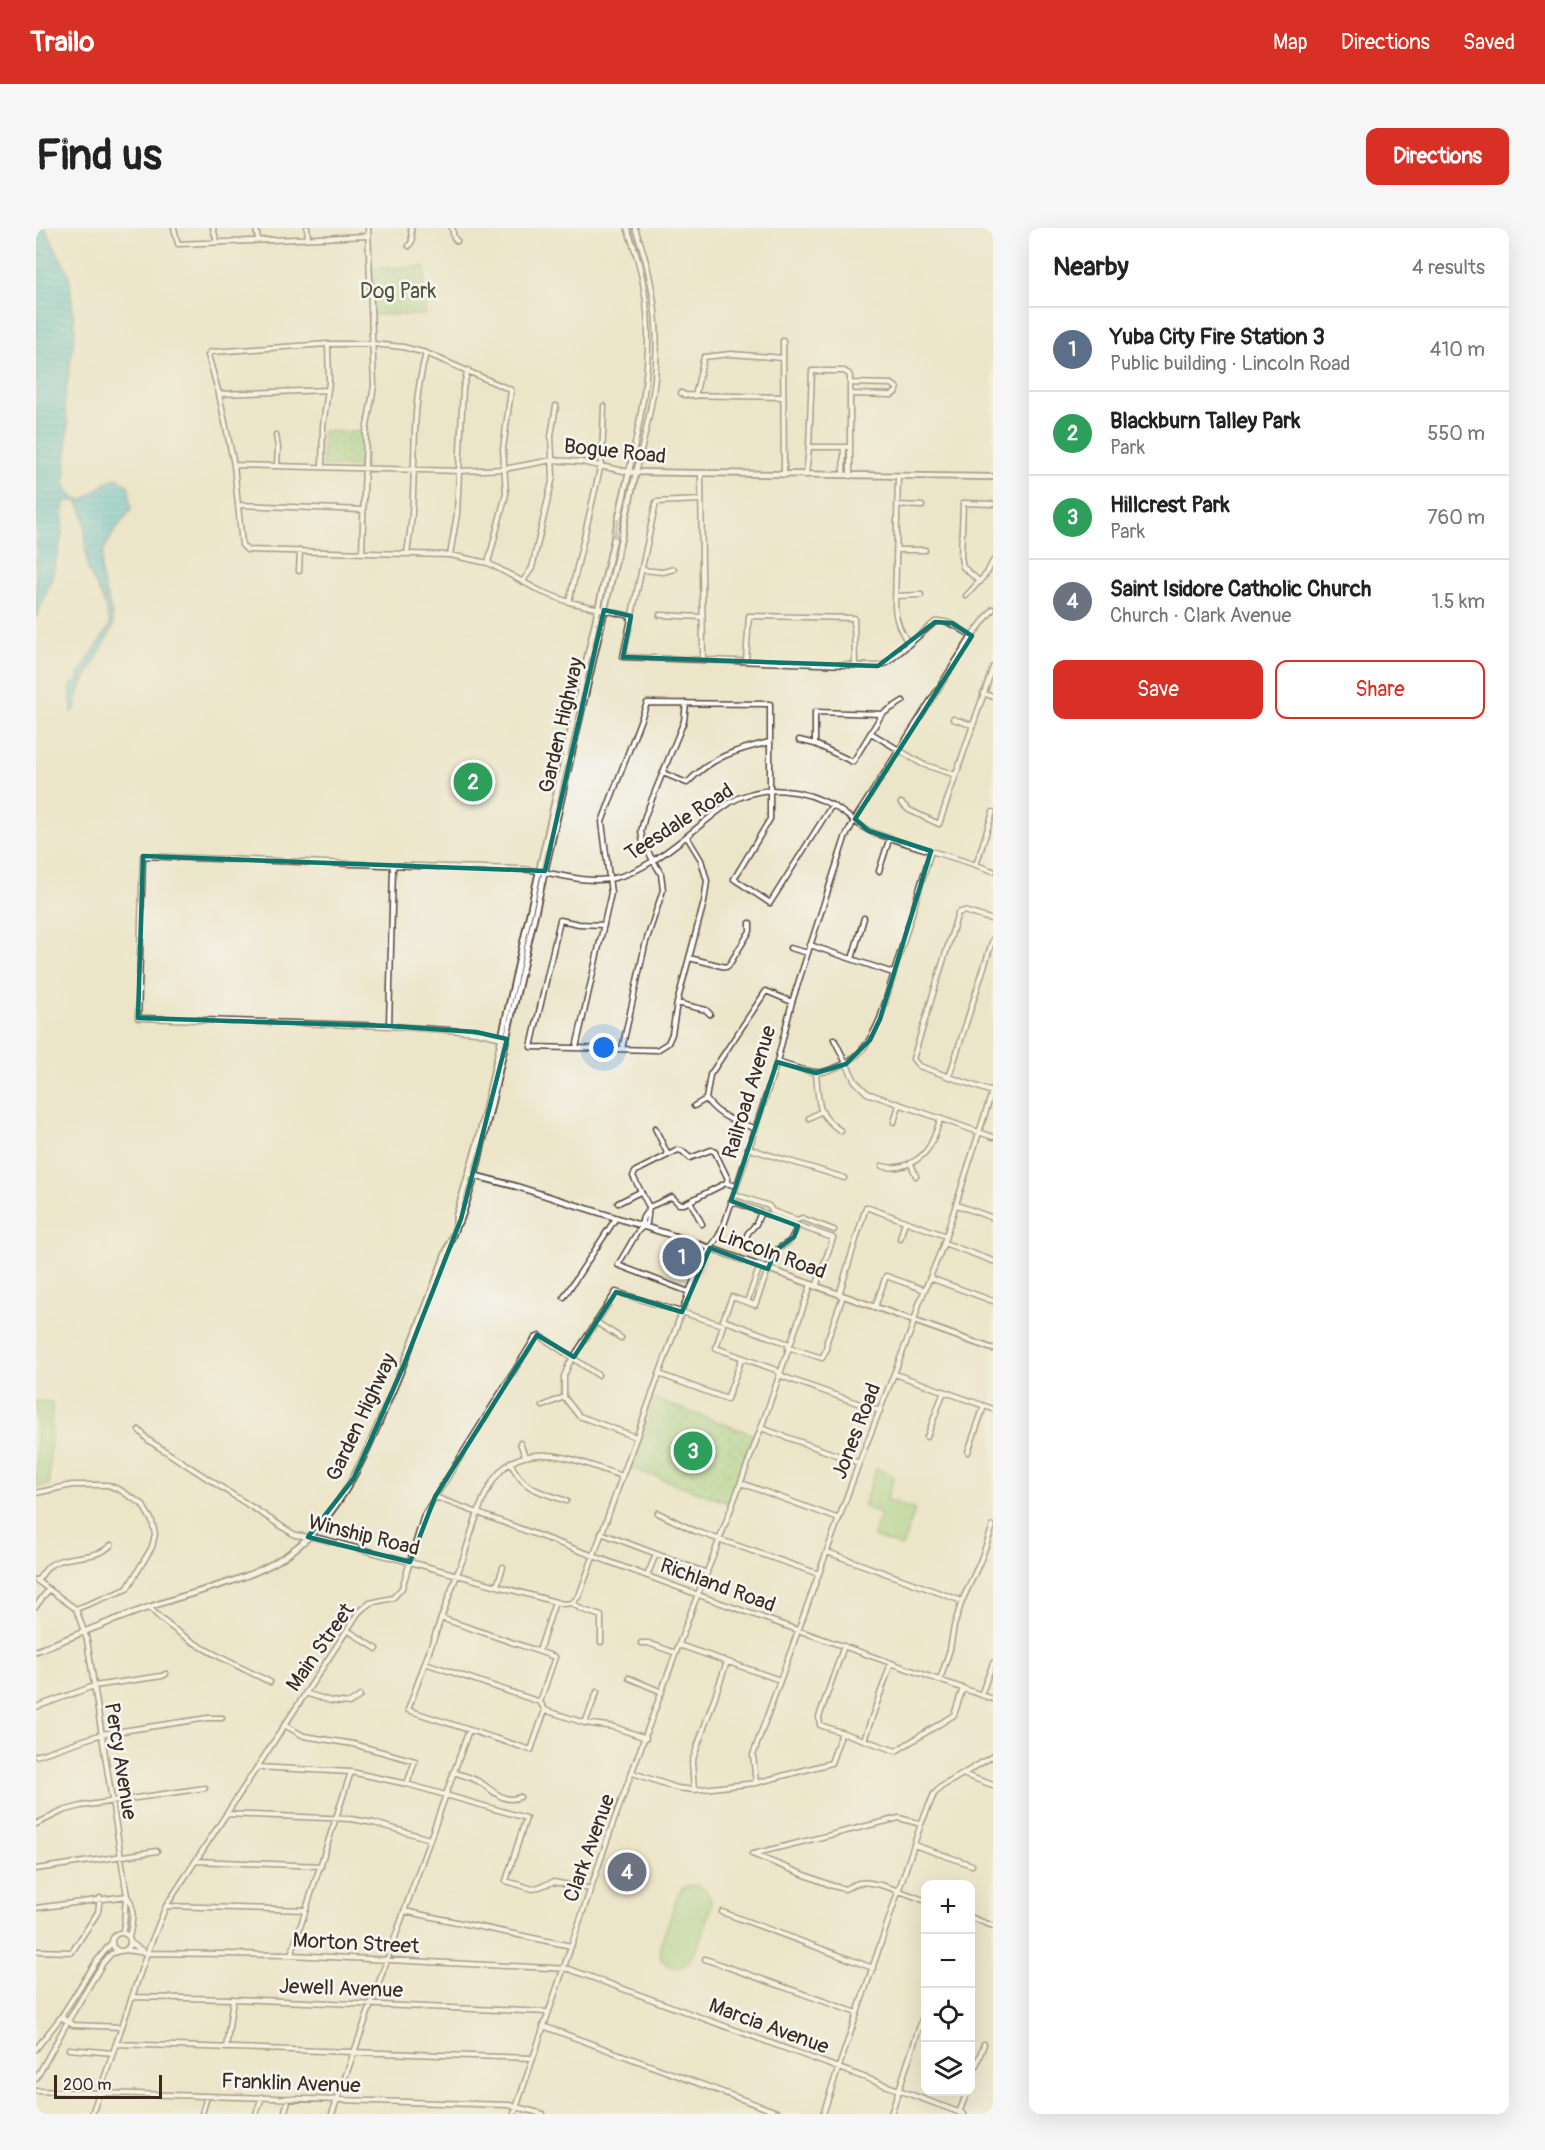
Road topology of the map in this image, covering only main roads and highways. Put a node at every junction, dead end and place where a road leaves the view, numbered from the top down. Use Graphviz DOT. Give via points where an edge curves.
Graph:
graph roads {
  1 [pos="629,472"];
  2 [pos="636,473"];
  3 [pos="993,477"];
  4 [pos="542,871"];
  5 [pos="472,1175"];
  6 [pos="993,1349"];
  7 [pos="36,1651"];
  1 -- 2 [label="main road, Bogue Road"];
  1 -- 4 [label="main road, Garden Highway, one-way"];
  2 -- 3 [label="main road, Bogue Road"];
  4 -- 2 [label="main road, Garden Highway, one-way"];
  4 -- 5 [label="main road, Garden Highway"];
  5 -- 6 [label="main road, Lincoln Road" via="711,1248"];
  5 -- 7 [label="main road, Garden Highway" via="461,1219 363,1460 344,1493 308,1537 283,1557 254,1572"];
}
